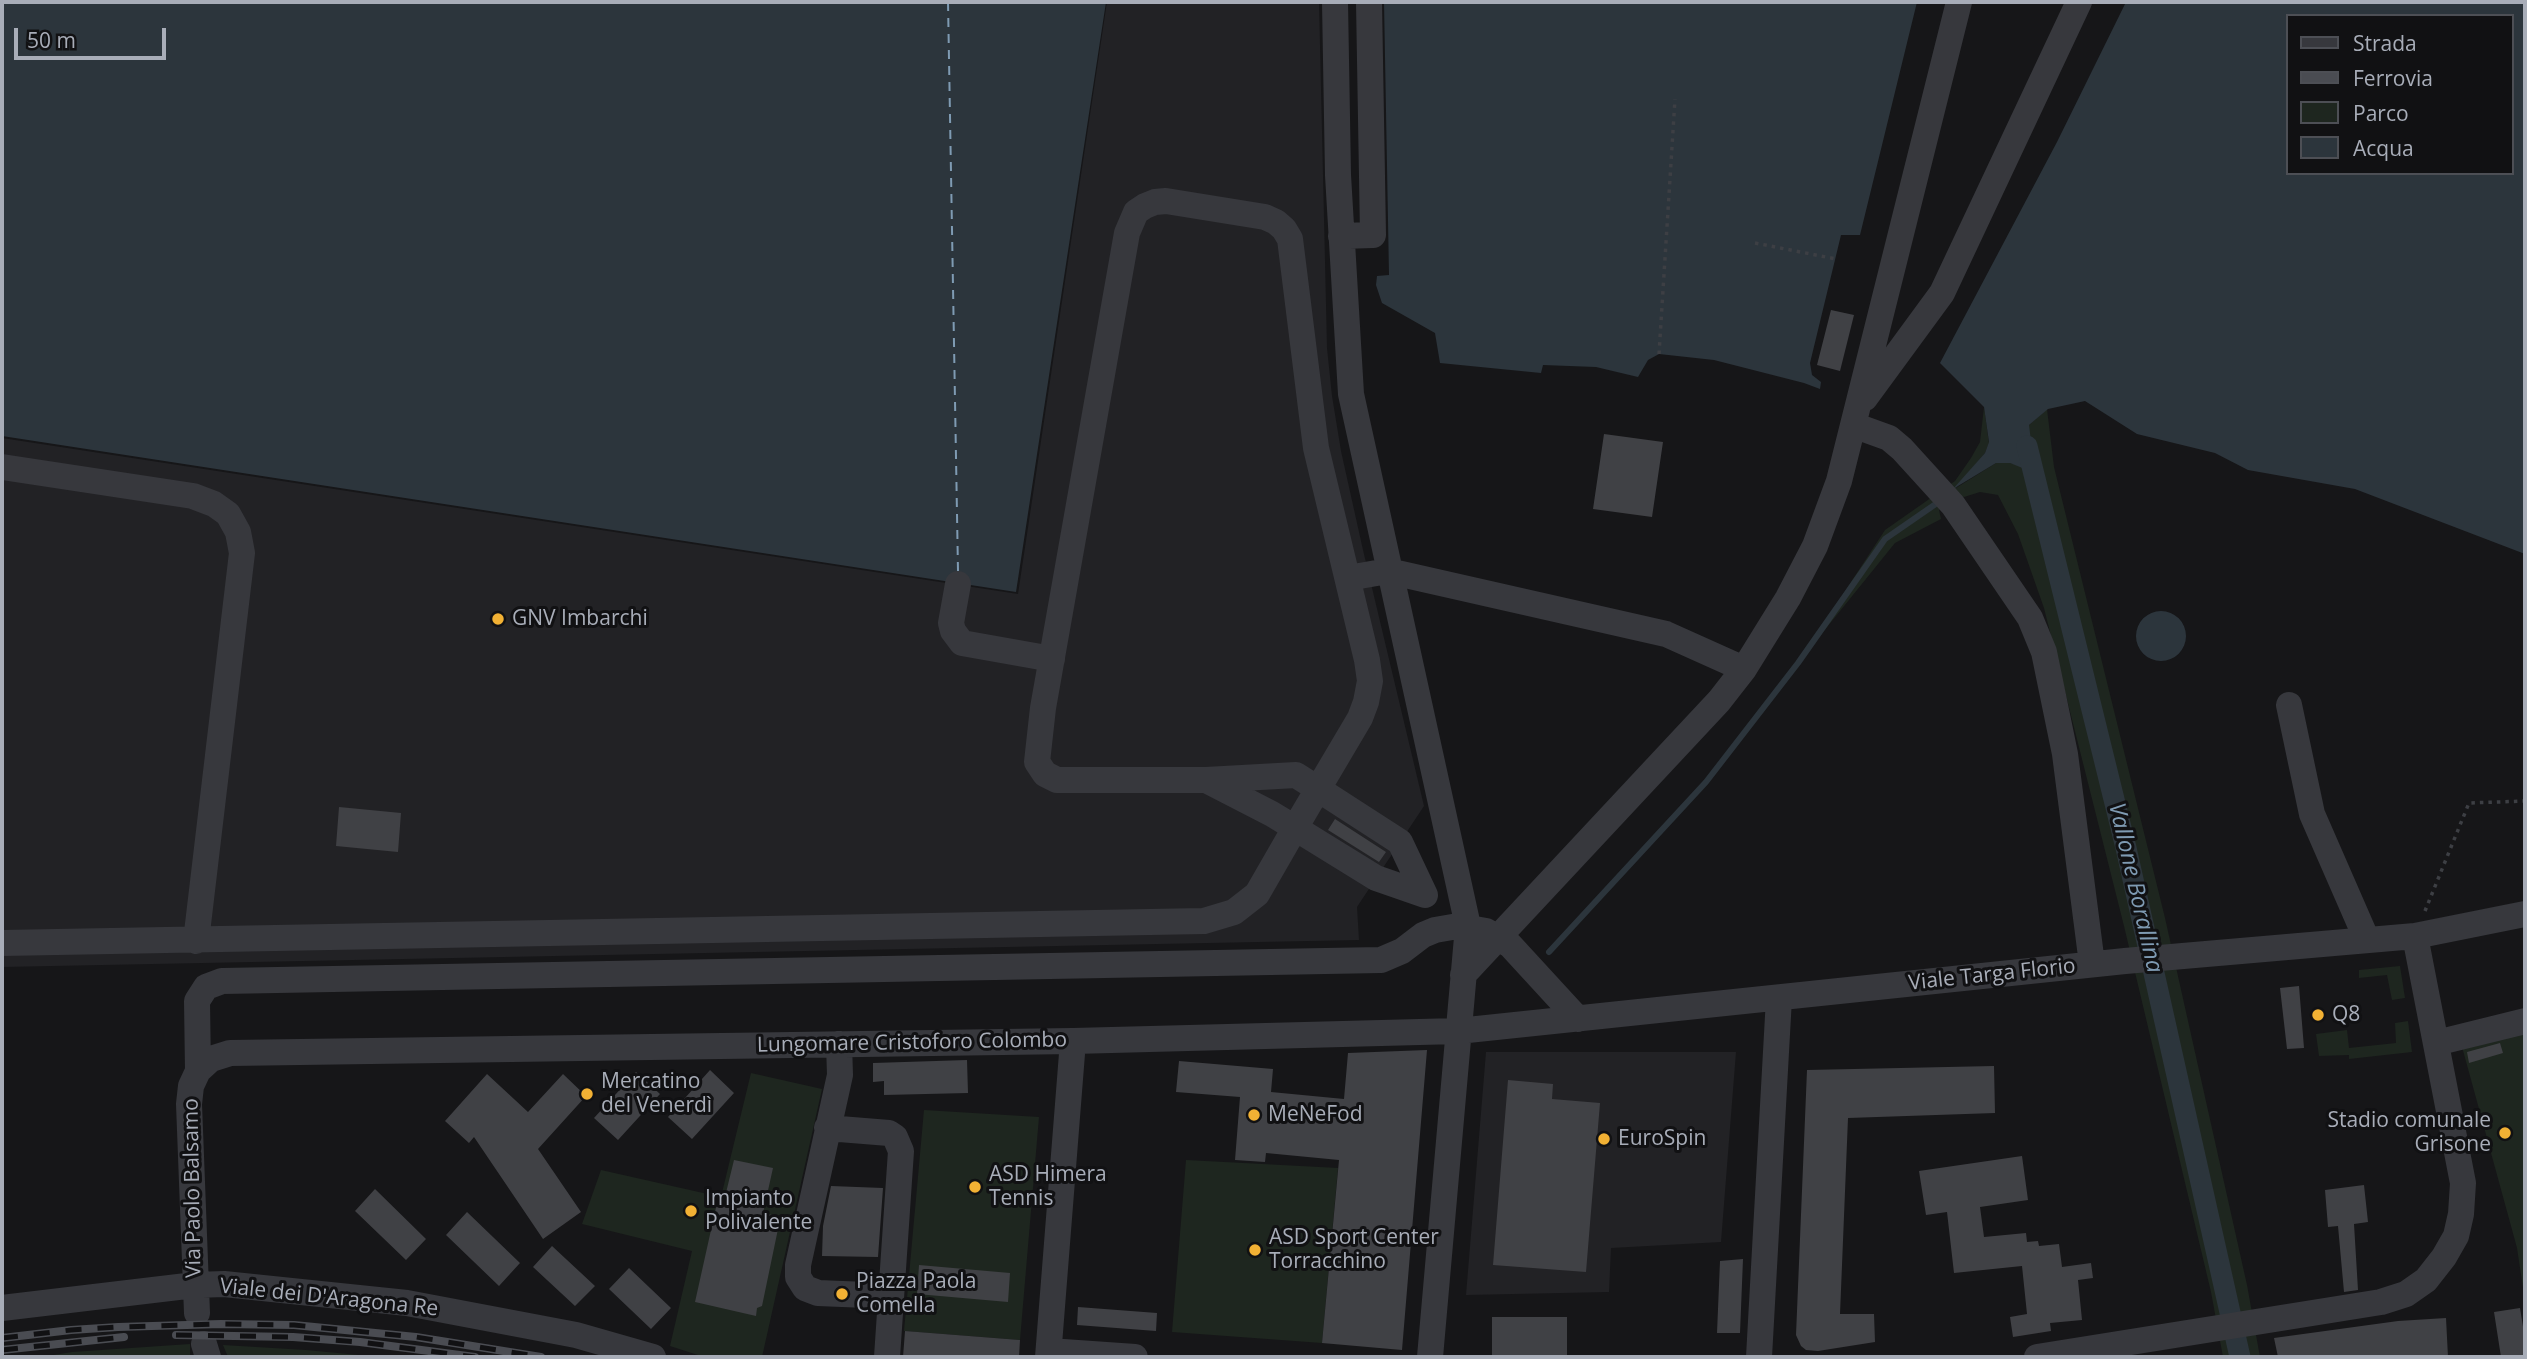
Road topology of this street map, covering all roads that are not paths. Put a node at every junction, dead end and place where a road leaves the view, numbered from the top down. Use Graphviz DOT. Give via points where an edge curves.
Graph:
graph roads {
  1 [pos="1335,2"];
  2 [pos="1370,2"];
  3 [pos="1959,2"];
  4 [pos="2079,2"];
  5 [pos="1341,236"];
  6 [pos="1855,416"];
  7 [pos="2,467"];
  8 [pos="1388,571"];
  9 [pos="1348,578"];
  10 [pos="958,584"];
  11 [pos="1052,659"];
  12 [pos="1744,669"];
  13 [pos="2289,705"];
  14 [pos="1206,780"];
  15 [pos="1318,789"];
  16 [pos="1296,828"];
  17 [pos="1425,895"];
  18 [pos="2525,914"];
  19 [pos="1468,926"];
  20 [pos="2415,936"];
  21 [pos="1499,937"];
  22 [pos="2367,940"];
  23 [pos="196,941"];
  24 [pos="2,943"];
  25 [pos="2092,964"];
  26 [pos="1463,975"];
  27 [pos="1779,998"];
  28 [pos="1578,1020"];
  29 [pos="2525,1021"];
  30 [pos="1458,1031"];
  31 [pos="1073,1041"];
  32 [pos="2436,1043"];
  33 [pos="839,1044"];
  34 [pos="366,1052"];
  35 [pos="198,1071"];
  36 [pos="827,1128"];
  37 [pos="195,1285"];
  38 [pos="891,1296"];
  39 [pos="2,1308"];
  40 [pos="197,1313"];
  41 [pos="1048,1354"];
  42 [pos="653,1357"];
  43 [pos="887,1357"];
  44 [pos="1135,1357"];
  45 [pos="1430,1357"];
  46 [pos="1759,1357"];
  47 [pos="2038,1357"];
  1 -- 5 [label="street"];
  2 -- 5 [label="street" via="1373,236"];
  3 -- 6 [label="street"];
  4 -- 6 [label="street" via="1942,293"];
  5 -- 8 [label="street" via="1351,394"];
  6 -- 12 [label="street" via="1839,481 1815,546"];
  6 -- 25 [label="street" via="1889,438 1945,496 2030,618 2044,652 2065,754"];
  7 -- 23 [label="street" via="193,496 228,514 238,532 242,553"];
  8 -- 9 [label="street"];
  8 -- 12 [label="street" via="1666,634"];
  8 -- 19 [label="street"];
  9 -- 11 [label="street" via="1316,448 1290,239 1284,229 1265,217 1155,202 1136,212 1126,233"];
  9 -- 15 [label="street" via="1370,681 1360,718"];
  10 -- 11 [label="street" via="951,623 962,643"];
  11 -- 14 [label="street" via="1037,755 1045,774 1057,780"];
  12 -- 21 [label="street"];
  13 -- 22 [label="street" via="2312,814"];
  14 -- 15 [label="street" via="1296,775"];
  14 -- 16 [label="street"];
  15 -- 16 [label="street"];
  15 -- 17 [label="street" via="1400,842"];
  16 -- 17 [label="street" via="1376,878"];
  16 -- 23 [label="street" via="1257,894 1234,912 1204,921"];
  17 -- 19 [label="street"];
  18 -- 20 [label="street, Viale Targa Florio"];
  19 -- 21 [label="street"];
  19 -- 26 [label="street"];
  19 -- 35 [label="street" via="1435,930 1381,960 222,981 206,987 197,1001"];
  20 -- 22 [label="street, Viale Targa Florio"];
  20 -- 32 [label="street"];
  21 -- 26 [label="street"];
  21 -- 28 [label="street"];
  22 -- 25 [label="street, Viale Targa Florio"];
  23 -- 24 [label="street"];
  25 -- 27 [label="street, Viale Targa Florio"];
  26 -- 30 [label="street"];
  27 -- 28 [label="street, Viale Targa Florio"];
  27 -- 46 [label="street"];
  28 -- 30 [label="street, Viale Targa Florio"];
  29 -- 32 [label="street"];
  30 -- 31 [label="street, Lungomare Cristoforo Colombo"];
  30 -- 45 [label="street"];
  31 -- 33 [label="street, Lungomare Cristoforo Colombo"];
  31 -- 41 [label="street"];
  32 -- 47 [label="street" via="2463,1183 2456,1236 2426,1280 2381,1303"];
  33 -- 34 [label="street, Lungomare Cristoforo Colombo"];
  33 -- 36 [label="street" via="840,1075"];
  34 -- 35 [label="street, Via Paolo Balsamo" via="230,1053 211,1059"];
  35 -- 37 [label="street, Via Paolo Balsamo" via="189,1104"];
  36 -- 38 [label="street" via="882,1131 899,1143"];
  36 -- 38 [label="street" via="798,1277 805,1288 818,1293"];
  37 -- 39 [label="street, Viale dei D'Aragona Re"];
  37 -- 40 [label="street, Via Paolo Balsamo"];
  37 -- 42 [label="street, Viale dei D'Aragona Re" via="407,1303 576,1335"];
  38 -- 43 [label="street"];
  41 -- 44 [label="street"];
}
